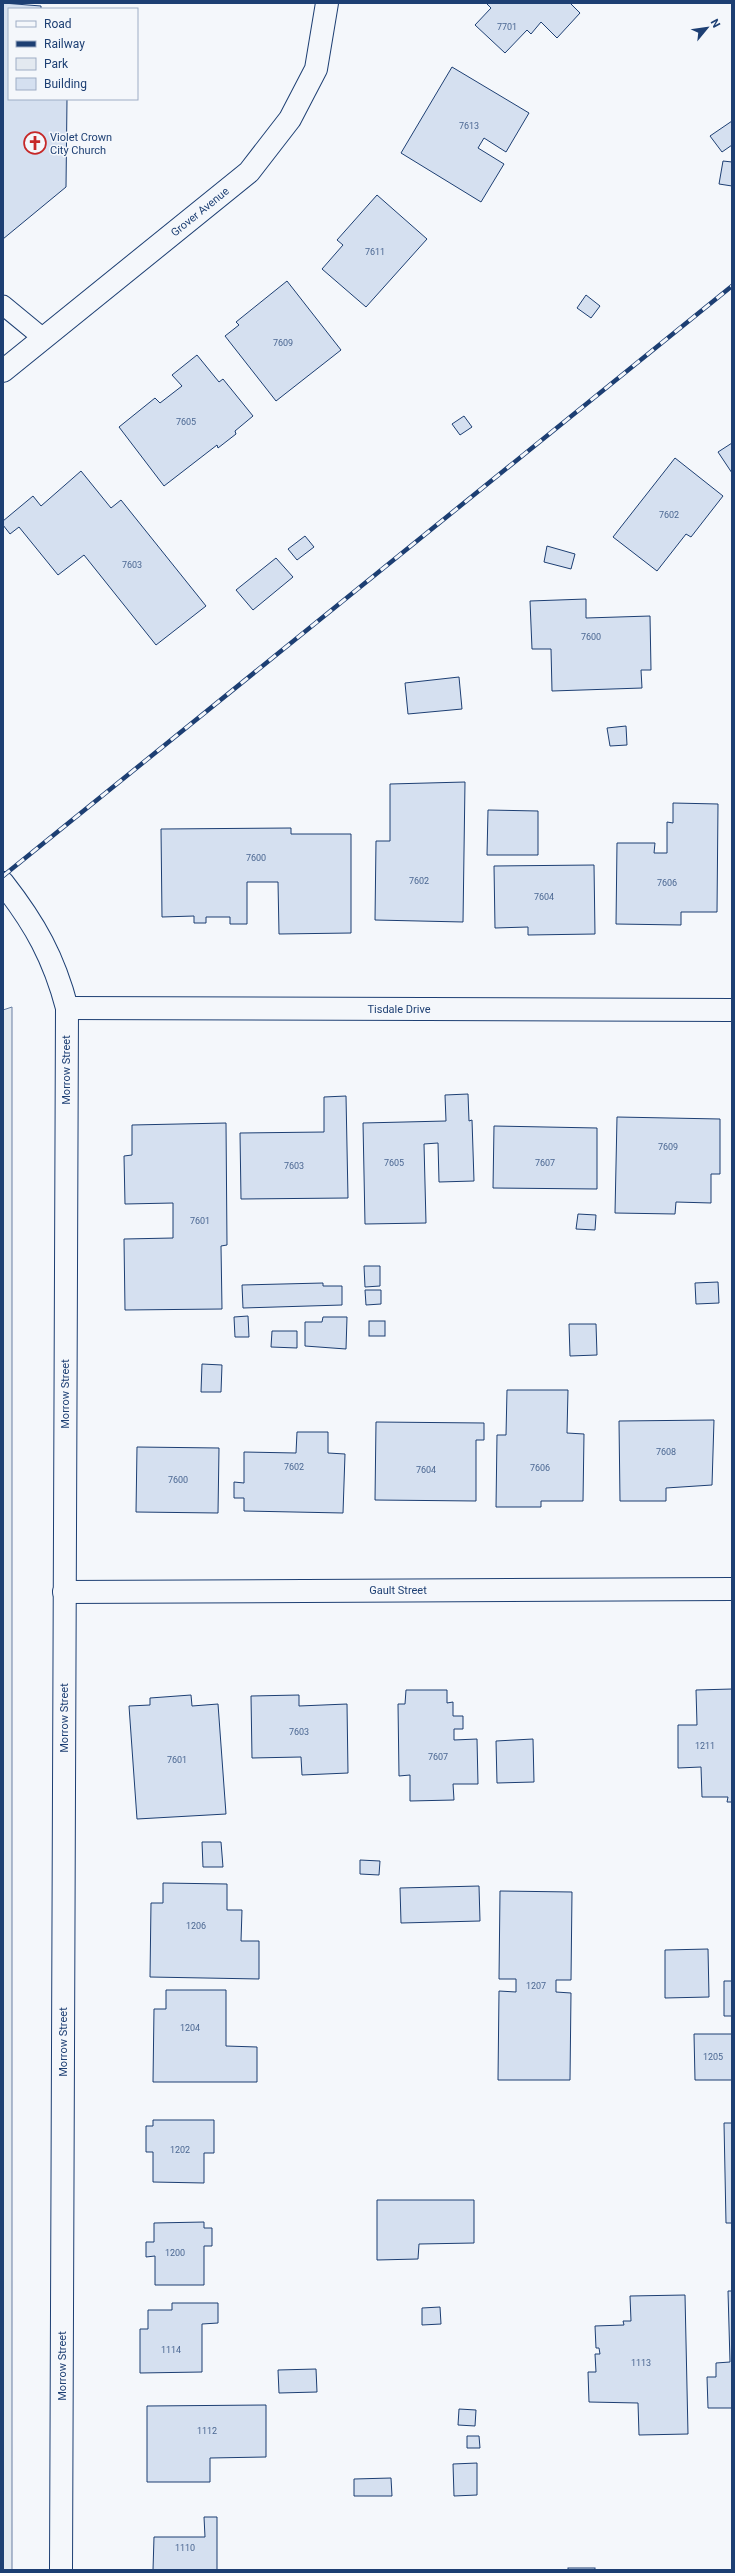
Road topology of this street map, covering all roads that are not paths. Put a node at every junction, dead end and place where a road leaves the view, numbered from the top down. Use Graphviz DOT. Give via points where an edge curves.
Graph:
graph roads {
  1 [pos="327,3"];
  2 [pos="3,305"];
  3 [pos="43,338"];
  4 [pos="3,371"];
  5 [pos="3,883"];
  6 [pos="67,1008"];
  7 [pos="732,1010"];
  8 [pos="732,1589"];
  9 [pos="64,1592"];
  10 [pos="62,2570"];
  1 -- 3 [label="street, Grover Avenue" via="316,69 290,119 250,172"];
  2 -- 3 [label="lane"];
  3 -- 4 [label="street, Grover Avenue"];
  5 -- 6 [label="street, Morrow Street" via="27,914 50,954"];
  6 -- 7 [label="street, Tisdale Drive"];
  6 -- 9 [label="street, Morrow Street"];
  8 -- 9 [label="street, Gault Street"];
  9 -- 10 [label="street, Morrow Street"];
}
